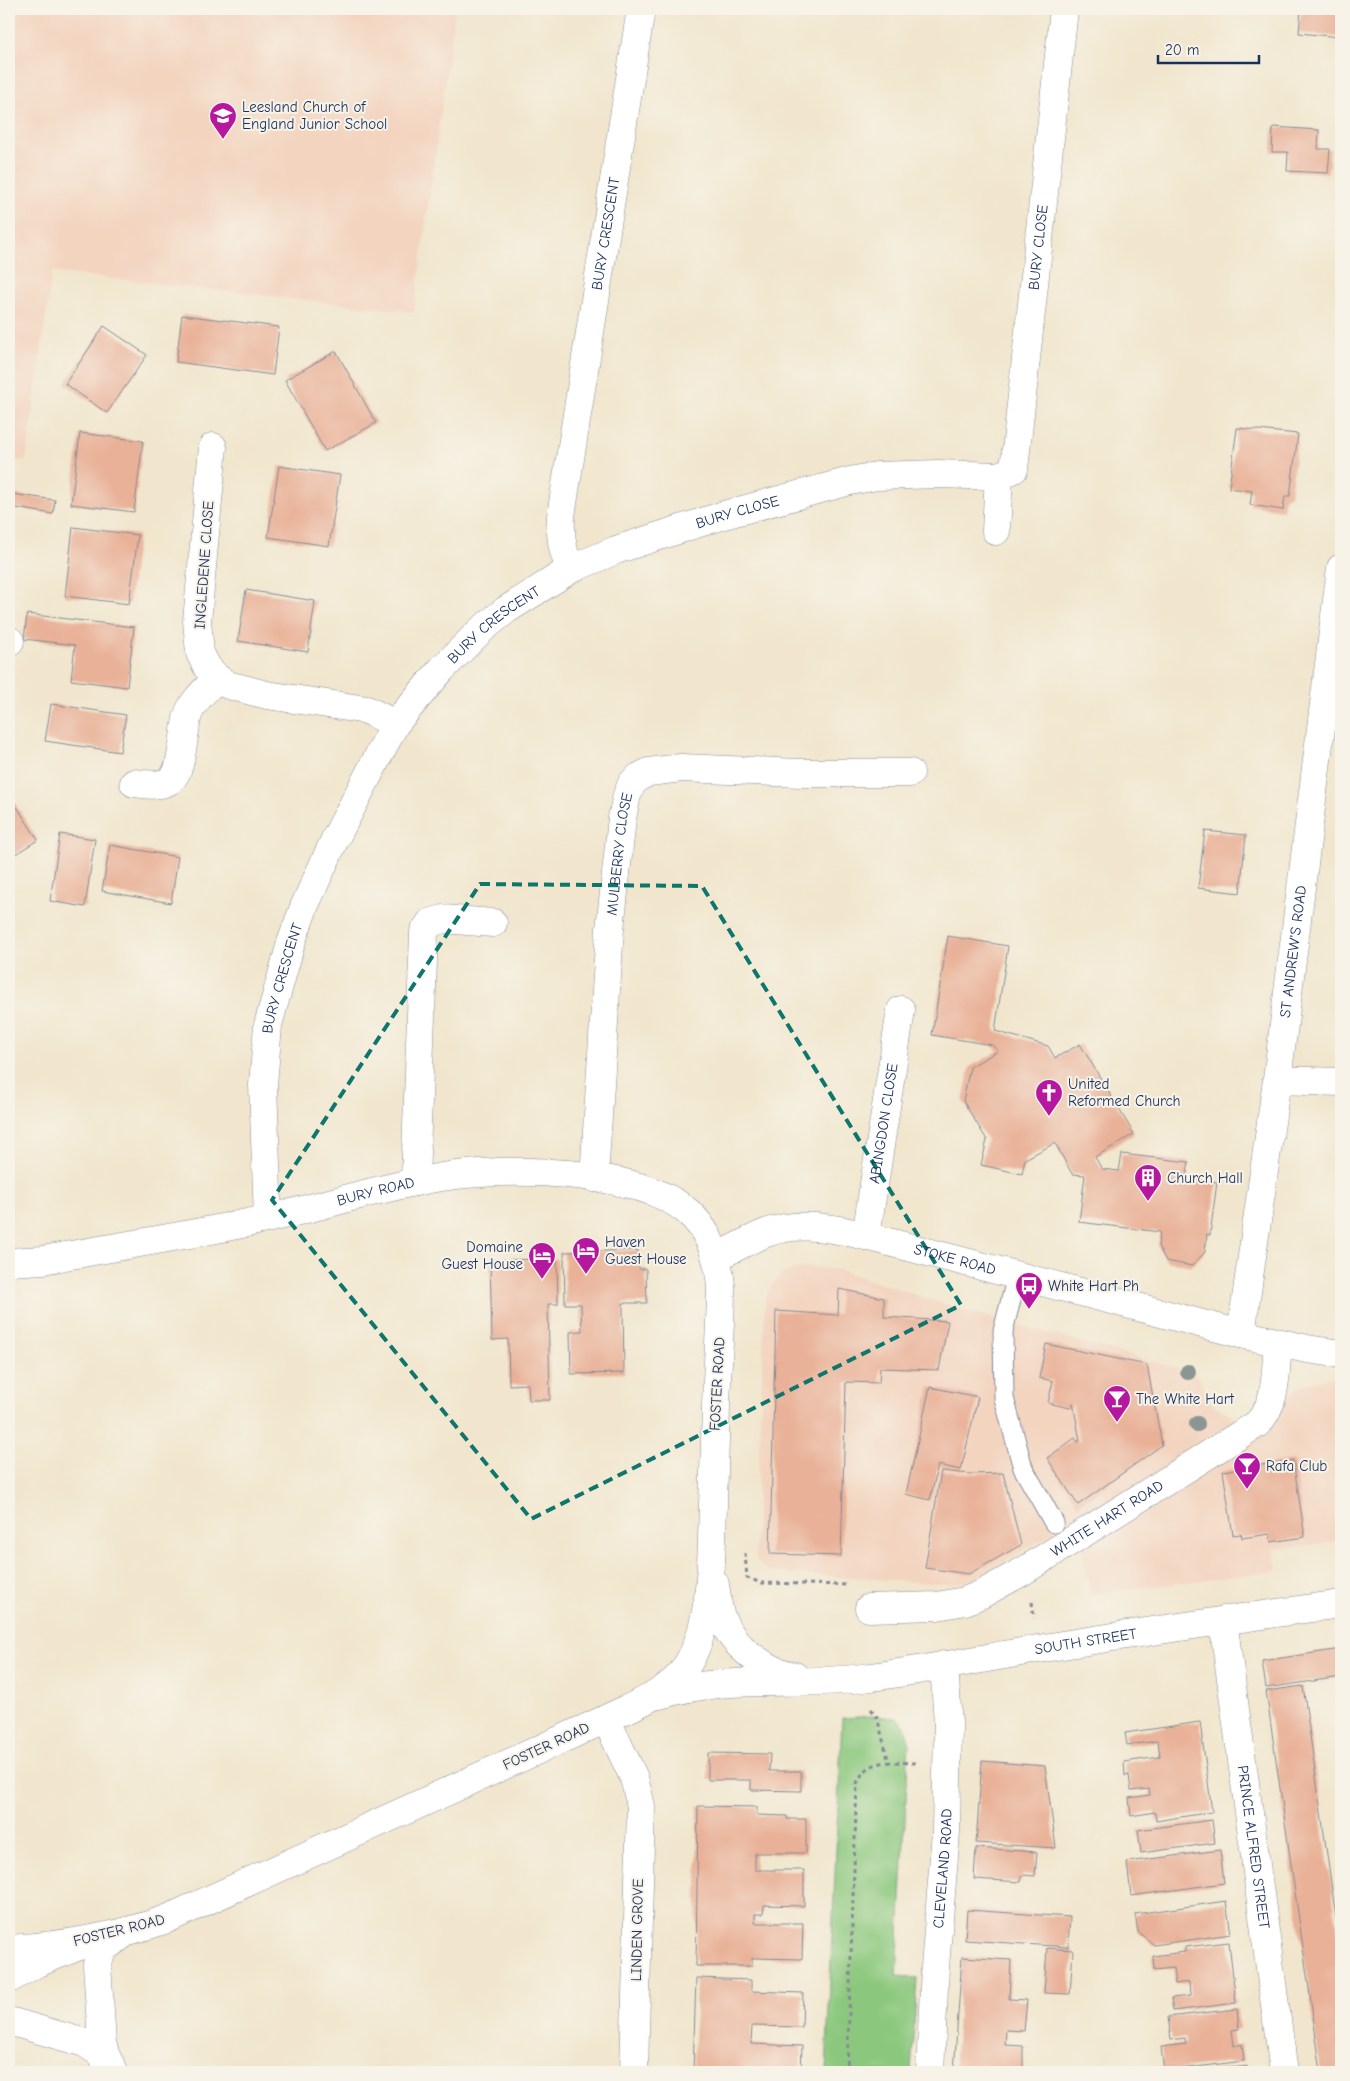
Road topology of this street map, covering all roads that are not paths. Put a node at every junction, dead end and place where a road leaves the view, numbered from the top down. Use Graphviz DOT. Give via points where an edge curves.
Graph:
graph roads {
  1 [pos="641,9"];
  2 [pos="1064,9"];
  3 [pos="213,447"];
  4 [pos="999,476"];
  5 [pos="996,531"];
  6 [pos="1341,568"];
  7 [pos="571,569"];
  8 [pos="217,678"];
  9 [pos="395,724"];
  10 [pos="910,773"];
  11 [pos="134,784"];
  12 [pos="492,923"];
  13 [pos="900,1010"];
  14 [pos="1277,1080"];
  15 [pos="1341,1082"];
  16 [pos="594,1178"];
  17 [pos="415,1182"];
  18 [pos="268,1218"];
  19 [pos="866,1236"];
  20 [pos="716,1256"];
  21 [pos="9,1262"];
  22 [pos="1017,1276"];
  23 [pos="1241,1334"];
  24 [pos="1278,1343"];
  25 [pos="1341,1354"];
  26 [pos="1054,1523"];
  27 [pos="711,1550"];
  28 [pos="1341,1604"];
  29 [pos="873,1608"];
  30 [pos="1223,1620"];
  31 [pos="944,1665"];
  32 [pos="830,1681"];
  33 [pos="640,1702"];
  34 [pos="606,1719"];
  35 [pos="128,1931"];
  36 [pos="9,1949"];
  37 [pos="9,1979"];
  38 [pos="9,2021"];
  39 [pos="114,2072"];
  40 [pos="634,2072"];
  41 [pos="930,2072"];
  42 [pos="1284,2072"];
  1 -- 7 [label="street, BURY CRESCENT" via="561,516 561,544"];
  2 -- 4 [label="street, BURY CLOSE" via="1014,469"];
  3 -- 8 [label="street, INGLEDENE CLOSE" via="197,621 200,653 207,668"];
  4 -- 5 [label="street"];
  4 -- 7 [label="street, BURY CLOSE" via="877,476 850,481 697,523"];
  6 -- 14 [label="street, ST ANDREW'S ROAD"];
  7 -- 9 [label="street, BURY CRESCENT" via="506,610 480,631"];
  8 -- 9 [label="street, INGLEDENE CLOSE" via="228,686 246,691 366,710"];
  8 -- 11 [label="street" via="189,712 174,777 160,784"];
  9 -- 18 [label="street, BURY CRESCENT" via="320,872 291,943 274,997 263,1085"];
  10 -- 16 [label="street, MULBERRY CLOSE" via="681,768 649,772 632,784 622,818 610,929"];
  12 -- 17 [label="street" via="443,919 430,923 424,932"];
  13 -- 19 [label="street, ABINGDON CLOSE"];
  14 -- 15 [label="street"];
  14 -- 23 [label="street, ST ANDREW'S ROAD"];
  16 -- 17 [label="street, BURY ROAD" via="502,1172"];
  16 -- 20 [label="street, BURY ROAD" via="629,1185 672,1201 697,1222"];
  17 -- 18 [label="street, BURY ROAD"];
  18 -- 21 [label="street, BURY ROAD" via="43,1260"];
  19 -- 20 [label="street, STOKE ROAD" via="823,1227 790,1228 766,1234"];
  19 -- 22 [label="street, STOKE ROAD"];
  20 -- 27 [label="street, FOSTER ROAD" via="721,1300"];
  22 -- 23 [label="street, STOKE ROAD"];
  22 -- 26 [label="lane" via="1003,1331 1004,1398 1023,1468"];
  23 -- 24 [label="street, STOKE ROAD"];
  24 -- 25 [label="street, STOKE ROAD"];
  24 -- 29 [label="street, WHITE HART ROAD" via="1271,1405 1257,1424 982,1594 966,1601 937,1606"];
  27 -- 32 [label="street, SOUTH STREET" via="719,1609 726,1628 735,1639 757,1660 776,1672"];
  27 -- 33 [label="street, FOSTER ROAD" via="704,1618 692,1655 676,1678"];
  28 -- 30 [label="street, SOUTH STREET"];
  30 -- 31 [label="street, SOUTH STREET"];
  30 -- 42 [label="street, PRINCE ALFRED STREET"];
  31 -- 32 [label="street, SOUTH STREET"];
  31 -- 41 [label="street, CLEVELAND ROAD" via="948,1723 946,1832"];
  32 -- 33 [label="street, SOUTH STREET" via="710,1683"];
  33 -- 34 [label="street, FOSTER ROAD"];
  34 -- 35 [label="street, FOSTER ROAD" via="184,1912"];
  34 -- 40 [label="street, LINDEN GROVE" via="631,1770 641,1817"];
  35 -- 36 [label="street, FOSTER ROAD" via="50,1946"];
  35 -- 37 [label="street" via="63,1952"];
  35 -- 39 [label="street" via="103,1949 97,1964 102,2043"];
  38 -- 39 [label="street" via="85,2043 100,2053"];
}
